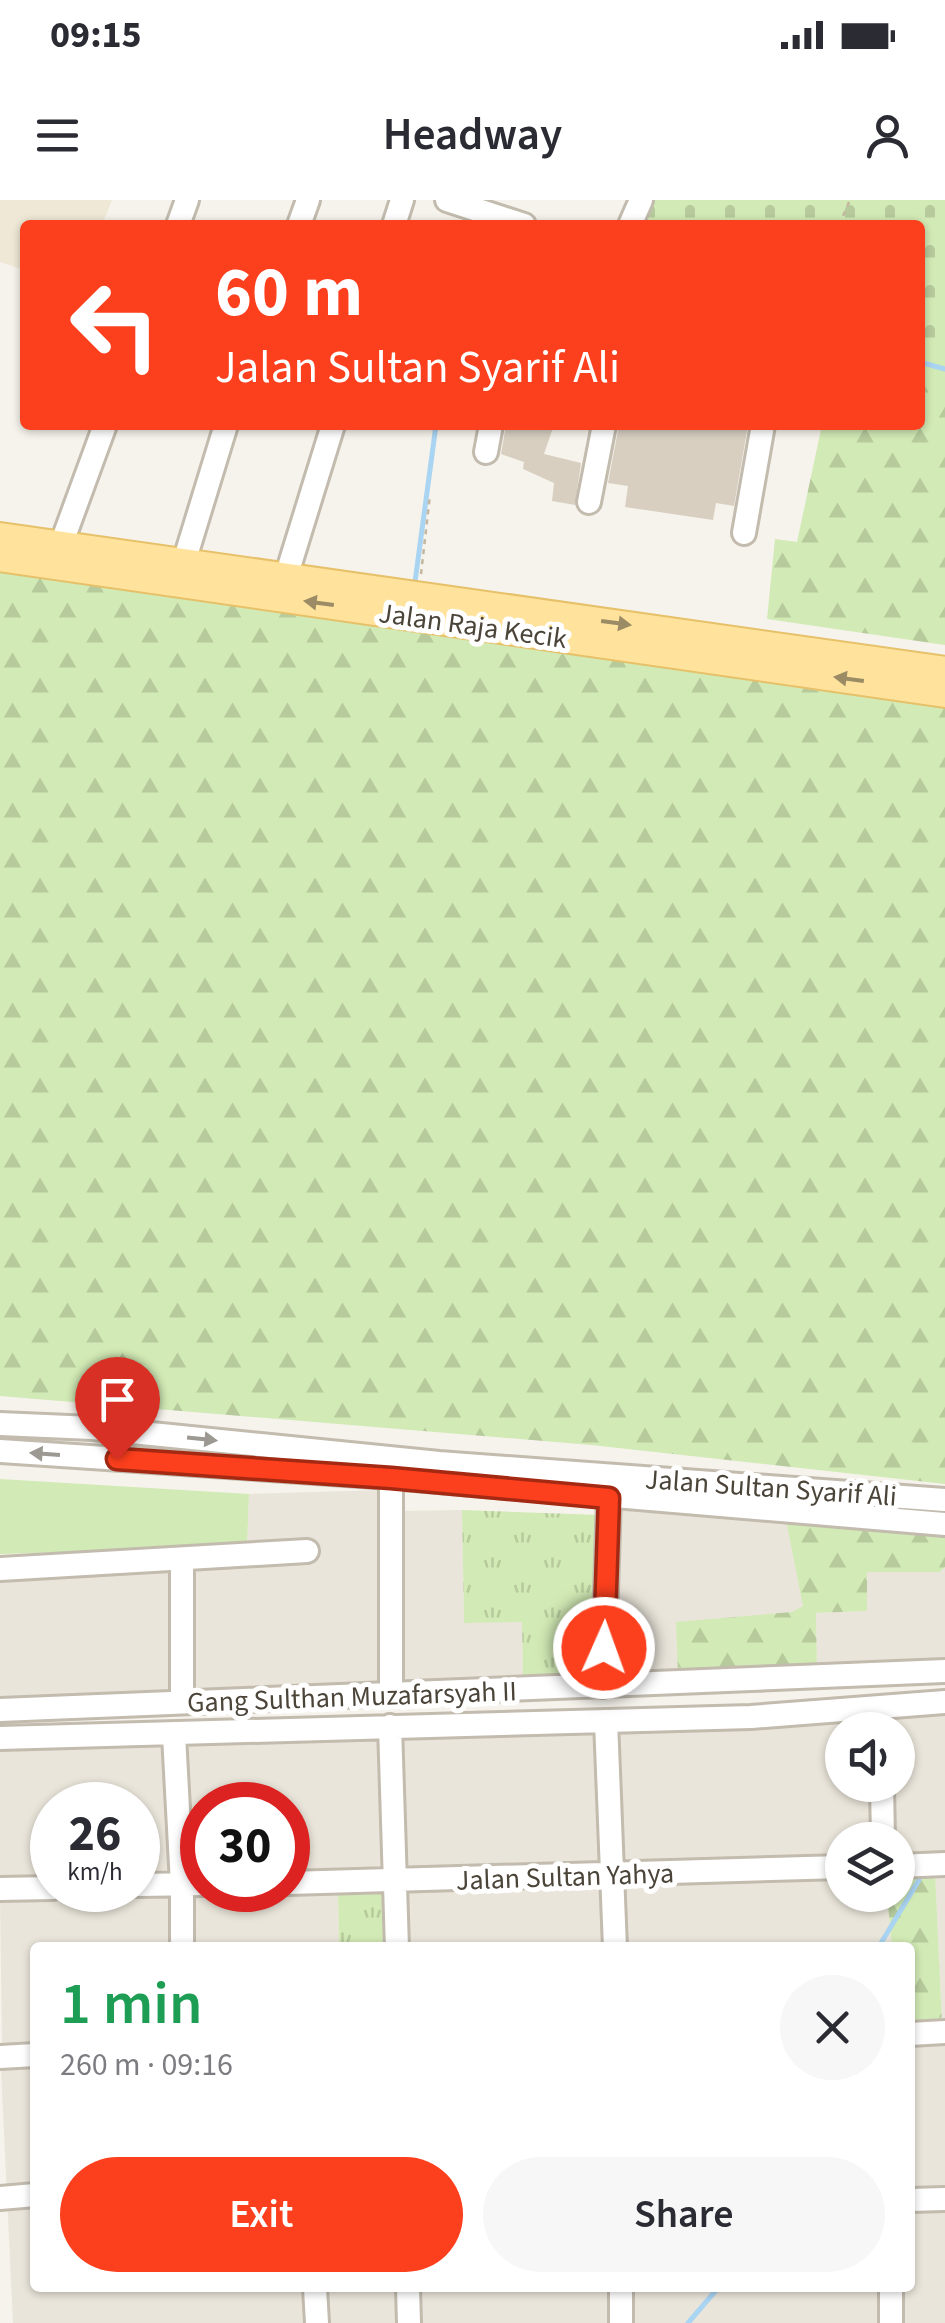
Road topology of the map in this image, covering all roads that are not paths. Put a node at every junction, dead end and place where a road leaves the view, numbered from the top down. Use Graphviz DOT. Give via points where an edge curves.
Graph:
graph roads {
  1 [pos="448,200"];
  2 [pos="509,220"];
  3 [pos="103,430"];
  4 [pos="224,430"];
  5 [pos="331,430"];
  6 [pos="490,430"];
  7 [pos="603,430"];
  8 [pos="762,430"];
  9 [pos="486,452"];
  10 [pos="589,502"];
  11 [pos="744,533"];
  12 [pos="0,537"];
  13 [pos="61,546"];
  14 [pos="0,557"];
  15 [pos="107,562"];
  16 [pos="184,562"];
  17 [pos="286,577"];
  18 [pos="746,652"];
  19 [pos="945,671"];
  20 [pos="945,693"];
  21 [pos="0,1424"];
  22 [pos="0,1451"];
  23 [pos="391,1478"];
  24 [pos="609,1498"];
  25 [pos="945,1500"];
  26 [pos="945,1524"];
  27 [pos="307,1551"];
  28 [pos="182,1560"];
  29 [pos="0,1569"];
  30 [pos="944,1672"];
  31 [pos="602,1686"];
  32 [pos="390,1692"];
  33 [pos="182,1702"];
  34 [pos="945,1702"];
  35 [pos="0,1710"];
  36 [pos="904,1712"];
  37 [pos="825,1717"];
  38 [pos="606,1721"];
  39 [pos="390,1726"];
  40 [pos="174,1734"];
  41 [pos="0,1738"];
  42 [pos="180,1784"];
  43 [pos="945,1864"];
  44 [pos="915,1865"];
  45 [pos="825,1868"];
  46 [pos="614,1874"];
  47 [pos="394,1882"];
  48 [pos="310,1883"];
  49 [pos="30,1888"];
  50 [pos="0,1889"];
  51 [pos="188,1912"];
  52 [pos="183,1942"];
  53 [pos="397,1942"];
  54 [pos="615,1942"];
  55 [pos="945,2032"];
  56 [pos="915,2034"];
  57 [pos="30,2056"];
  58 [pos="0,2057"];
  59 [pos="30,2195"];
  60 [pos="0,2198"];
  61 [pos="945,2199"];
  62 [pos="915,2200"];
  63 [pos="315,2292"];
  64 [pos="408,2292"];
  65 [pos="621,2292"];
  66 [pos="891,2292"];
  67 [pos="317,2323"];
  68 [pos="409,2323"];
  69 [pos="621,2323"];
  70 [pos="892,2323"];
  1 -- 2 [label="street"];
  3 -- 13 [label="street"];
  4 -- 16 [label="street"];
  5 -- 17 [label="street"];
  6 -- 9 [label="street"];
  7 -- 10 [label="street"];
  8 -- 11 [label="street"];
  12 -- 13 [label="main road, Jalan Raja Kecik"];
  13 -- 15 [label="main road, Jalan Raja Kecik"];
  14 -- 15 [label="main road, Jalan Raja Kecik"];
  15 -- 16 [label="main road, Jalan Raja Kecik"];
  18 -- 15 [label="main road, Jalan Raja Kecik, one-way"];
  16 -- 17 [label="main road, Jalan Raja Kecik"];
  17 -- 18 [label="main road, Jalan Raja Kecik, one-way"];
  18 -- 19 [label="main road, Jalan Raja Kecik"];
  20 -- 18 [label="main road, Jalan Raja Kecik, one-way"];
  21 -- 25 [label="street, Jalan Sultan Syarif Ali, one-way"];
  23 -- 22 [label="street, Jalan Sultan Syarif Ali, one-way"];
  23 -- 24 [label="street, Jalan Sultan Syarif Ali"];
  23 -- 32 [label="street"];
  24 -- 26 [label="street, Jalan Sultan Syarif Ali"];
  24 -- 31 [label="street"];
  27 -- 28 [label="street"];
  28 -- 29 [label="street"];
  28 -- 33 [label="street"];
  30 -- 31 [label="street, Gang Sulthan Muzafarsyah II"];
  31 -- 32 [label="street, Gang Sulthan Muzafarsyah II"];
  32 -- 33 [label="street, Gang Sulthan Muzafarsyah II"];
  33 -- 35 [label="street, Gang Sulthan Muzafarsyah II"];
  34 -- 36 [label="street"];
  37 -- 38 [label="street"];
  38 -- 39 [label="street"];
  38 -- 46 [label="street"];
  39 -- 40 [label="street"];
  39 -- 47 [label="street"];
  40 -- 41 [label="street"];
  40 -- 42 [label="street"];
  43 -- 44 [label="street"];
  45 -- 46 [label="street, Jalan Sultan Yahya"];
  46 -- 47 [label="street, Jalan Sultan Yahya"];
  46 -- 54 [label="street"];
  47 -- 48 [label="street, Jalan Sultan Yahya"];
  47 -- 53 [label="street"];
  49 -- 50 [label="street"];
  51 -- 52 [label="street"];
  55 -- 56 [label="street"];
  57 -- 58 [label="street"];
  59 -- 60 [label="street"];
  61 -- 62 [label="street"];
  63 -- 67 [label="street"];
  64 -- 68 [label="street"];
  65 -- 69 [label="street"];
  66 -- 70 [label="street"];
}
